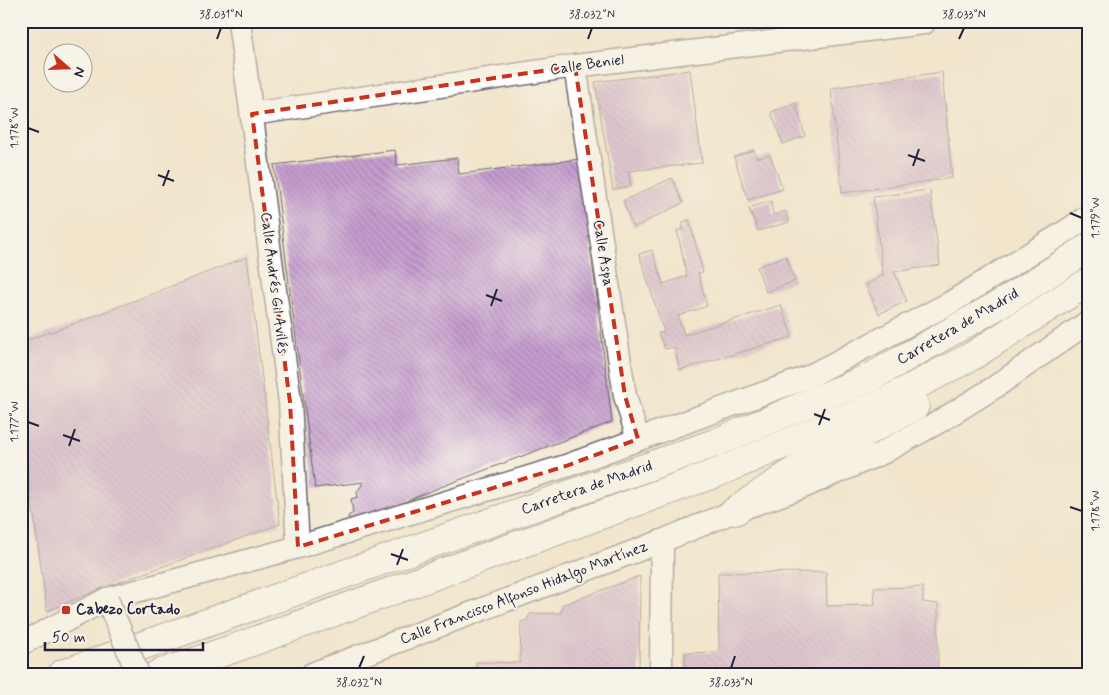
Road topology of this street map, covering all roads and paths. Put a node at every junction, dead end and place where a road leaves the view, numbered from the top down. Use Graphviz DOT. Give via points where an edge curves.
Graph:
graph roads {
  1 [pos="239,21"];
  2 [pos="924,23"];
  3 [pos="575,66"];
  4 [pos="252,114"];
  5 [pos="1088,216"];
  6 [pos="1088,248"];
  7 [pos="1088,282"];
  8 [pos="1088,294"];
  9 [pos="1088,322"];
  10 [pos="638,438"];
  11 [pos="735,511"];
  12 [pos="662,541"];
  13 [pos="298,547"];
  14 [pos="107,599"];
  15 [pos="21,644"];
  16 [pos="62,674"];
  17 [pos="138,674"];
  18 [pos="158,674"];
  19 [pos="312,674"];
  20 [pos="661,674"];
  1 -- 4 [label="street, Calle Andrés Gil Avilés"];
  2 -- 3 [label="street, Calle Beniel"];
  3 -- 4 [label="street, Calle Beniel"];
  3 -- 10 [label="street, Calle Aspa" via="625,396"];
  4 -- 13 [label="street, Calle Andrés Gil Avilés" via="290,402"];
  5 -- 10 [label="street" via="950,303 808,377"];
  6 -- 16 [label="main road, Carretera de Madrid" via="1007,300 871,377 715,443"];
  7 -- 18 [label="main road, Carretera de Madrid" via="972,356 884,402 728,468"];
  8 -- 11 [label="main road" via="996,363 796,470"];
  9 -- 11 [label="street, Calle Francisco Alfonso Hidalgo Martínez" via="995,387 882,453 803,487"];
  10 -- 13 [label="street" via="566,466"];
  11 -- 12 [label="street, Calle Francisco Alfonso Hidalgo Martínez"];
  12 -- 19 [label="street, Calle Francisco Alfonso Hidalgo Martínez"];
  12 -- 20 [label="street"];
  13 -- 14 [label="street"];
  14 -- 15 [label="street"];
  14 -- 17 [label="street, bridge"];
}
